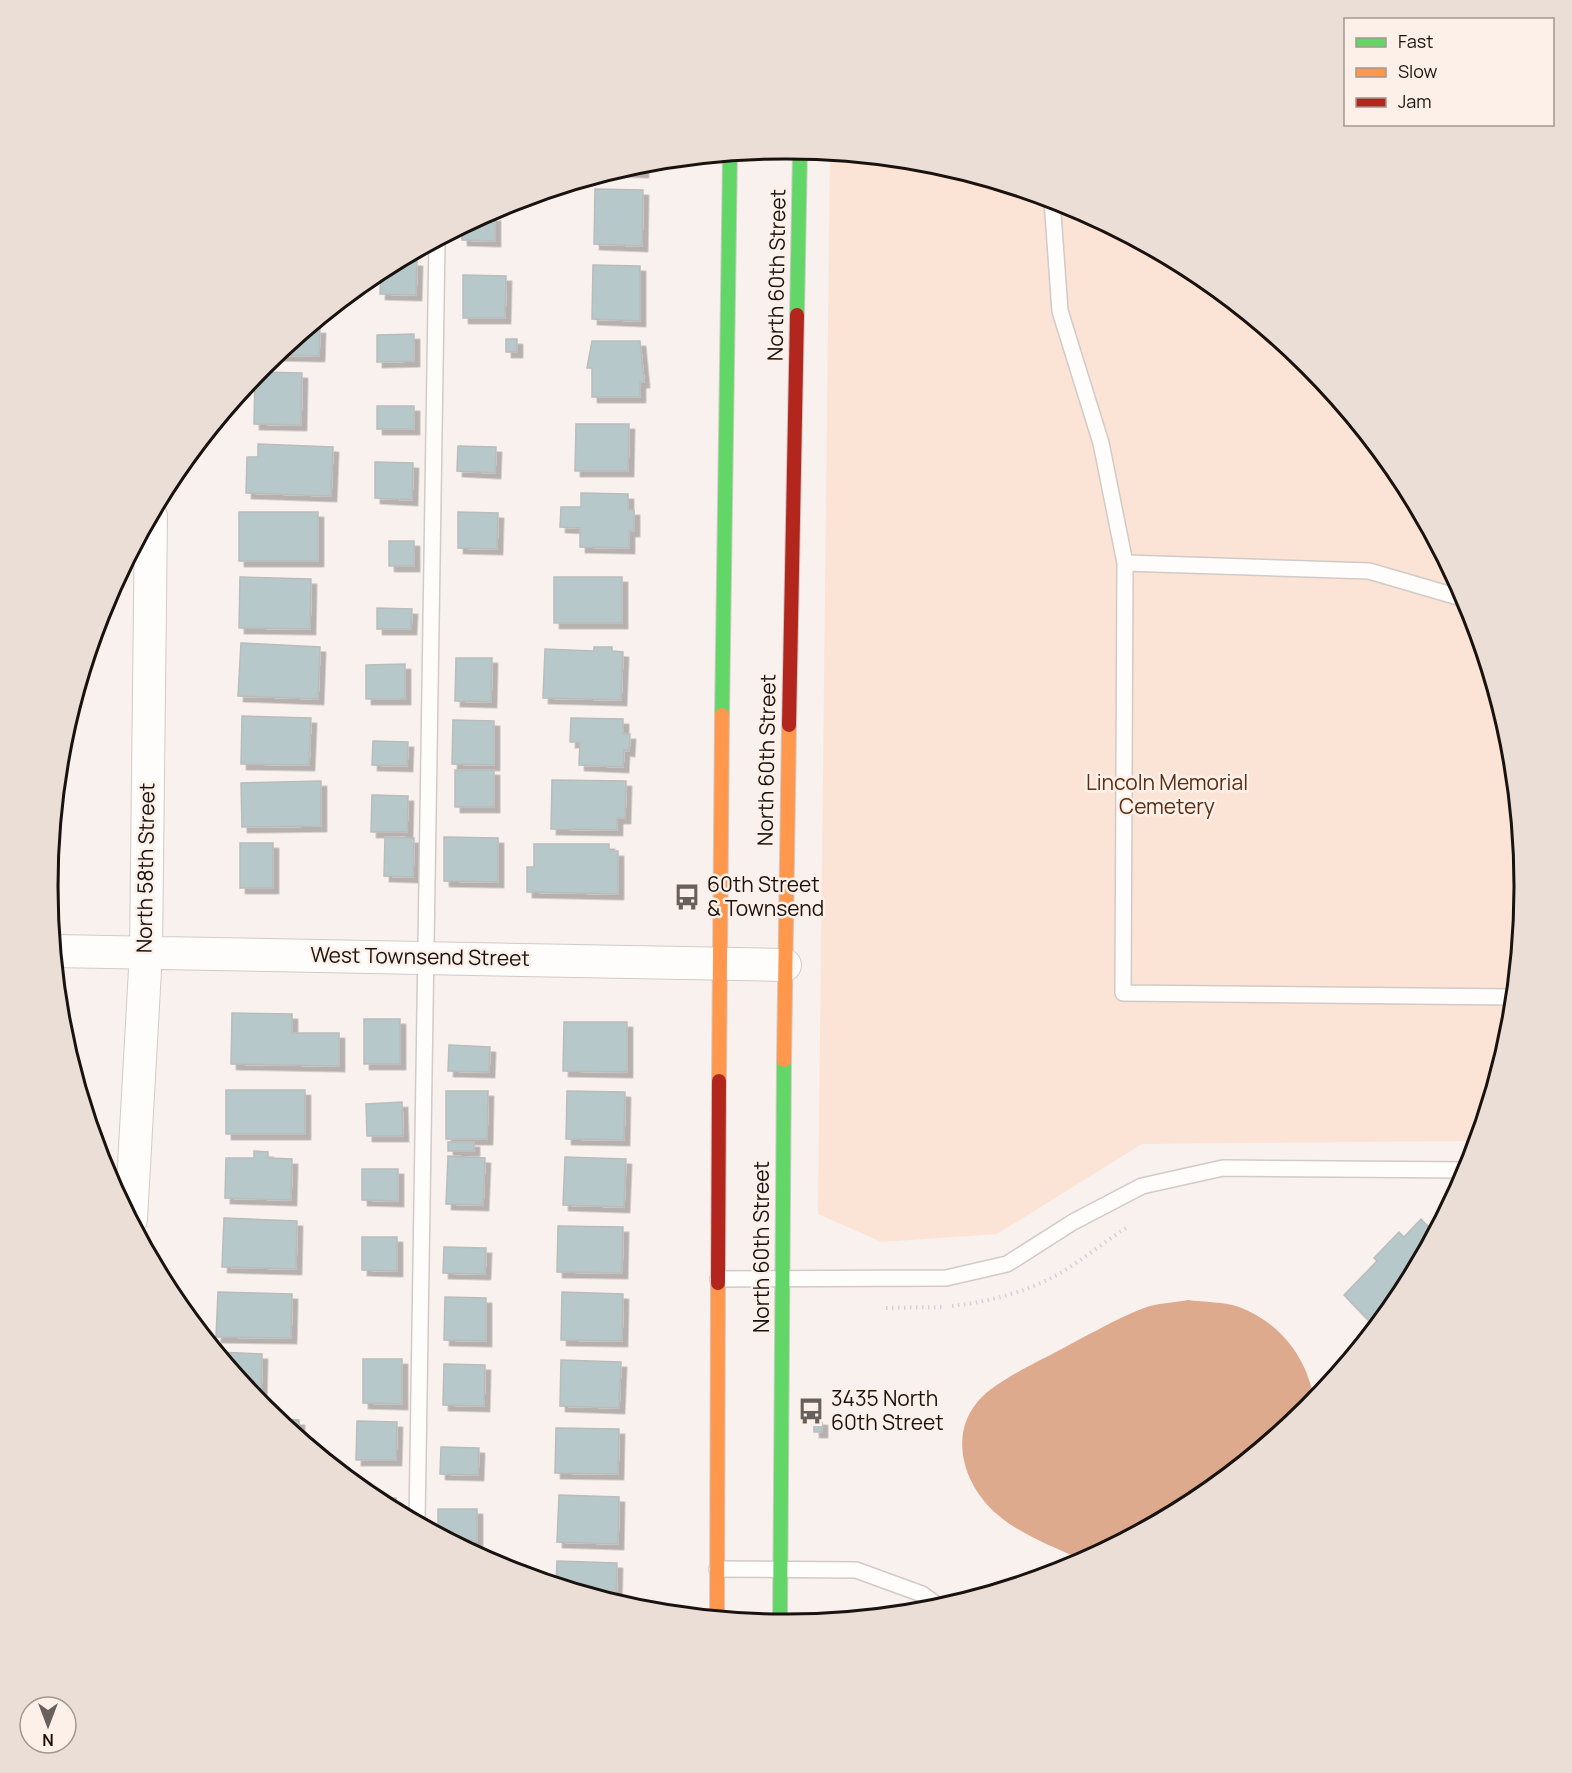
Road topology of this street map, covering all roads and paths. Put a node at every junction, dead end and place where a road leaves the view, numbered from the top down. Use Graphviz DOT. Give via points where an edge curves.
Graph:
graph roads {
  1 [pos="800,160"];
  2 [pos="730,162"];
  3 [pos="1053,210"];
  4 [pos="437,248"];
  5 [pos="151,533"];
  6 [pos="1125,563"];
  7 [pos="1452,595"];
  8 [pos="62,951"];
  9 [pos="146,952"];
  10 [pos="424,957"];
  11 [pos="719,963"];
  12 [pos="785,965"];
  13 [pos="1505,997"];
  14 [pos="1456,1170"];
  15 [pos="132,1203"];
  16 [pos="1130,1224"];
  17 [pos="718,1279"];
  18 [pos="782,1279"];
  19 [pos="877,1308"];
  20 [pos="417,1514"];
  21 [pos="717,1569"];
  22 [pos="781,1569"];
  23 [pos="930,1600"];
  24 [pos="717,1610"];
  25 [pos="780,1614"];
  1 -- 12 [label="main road, North 60th Street"];
  2 -- 11 [label="main road, North 60th Street"];
  3 -- 6 [label="lane" via="1060,311 1101,443"];
  4 -- 10 [label="lane"];
  5 -- 9 [label="street, North 58th Street"];
  6 -- 7 [label="lane" via="1369,571"];
  6 -- 13 [label="lane" via="1123,993"];
  8 -- 9 [label="street, West Townsend Street"];
  9 -- 10 [label="street, West Townsend Street"];
  9 -- 15 [label="street, North 58th Street"];
  10 -- 11 [label="street, West Townsend Street"];
  10 -- 20 [label="lane"];
  11 -- 12 [label="street, West Townsend Street"];
  11 -- 17 [label="main road, North 60th Street"];
  12 -- 18 [label="main road, North 60th Street"];
  14 -- 18 [label="lane" via="1223,1168 1142,1186 1073,1222 1007,1264 946,1278"];
  16 -- 19 [label="path" via="1057,1275 1025,1289 978,1304"];
  17 -- 18 [label="lane"];
  17 -- 21 [label="main road, North 60th Street"];
  18 -- 22 [label="main road, North 60th Street"];
  21 -- 22 [label="lane"];
  21 -- 24 [label="main road, North 60th Street"];
  22 -- 23 [label="lane" via="856,1570"];
  22 -- 25 [label="main road, North 60th Street"];
}
